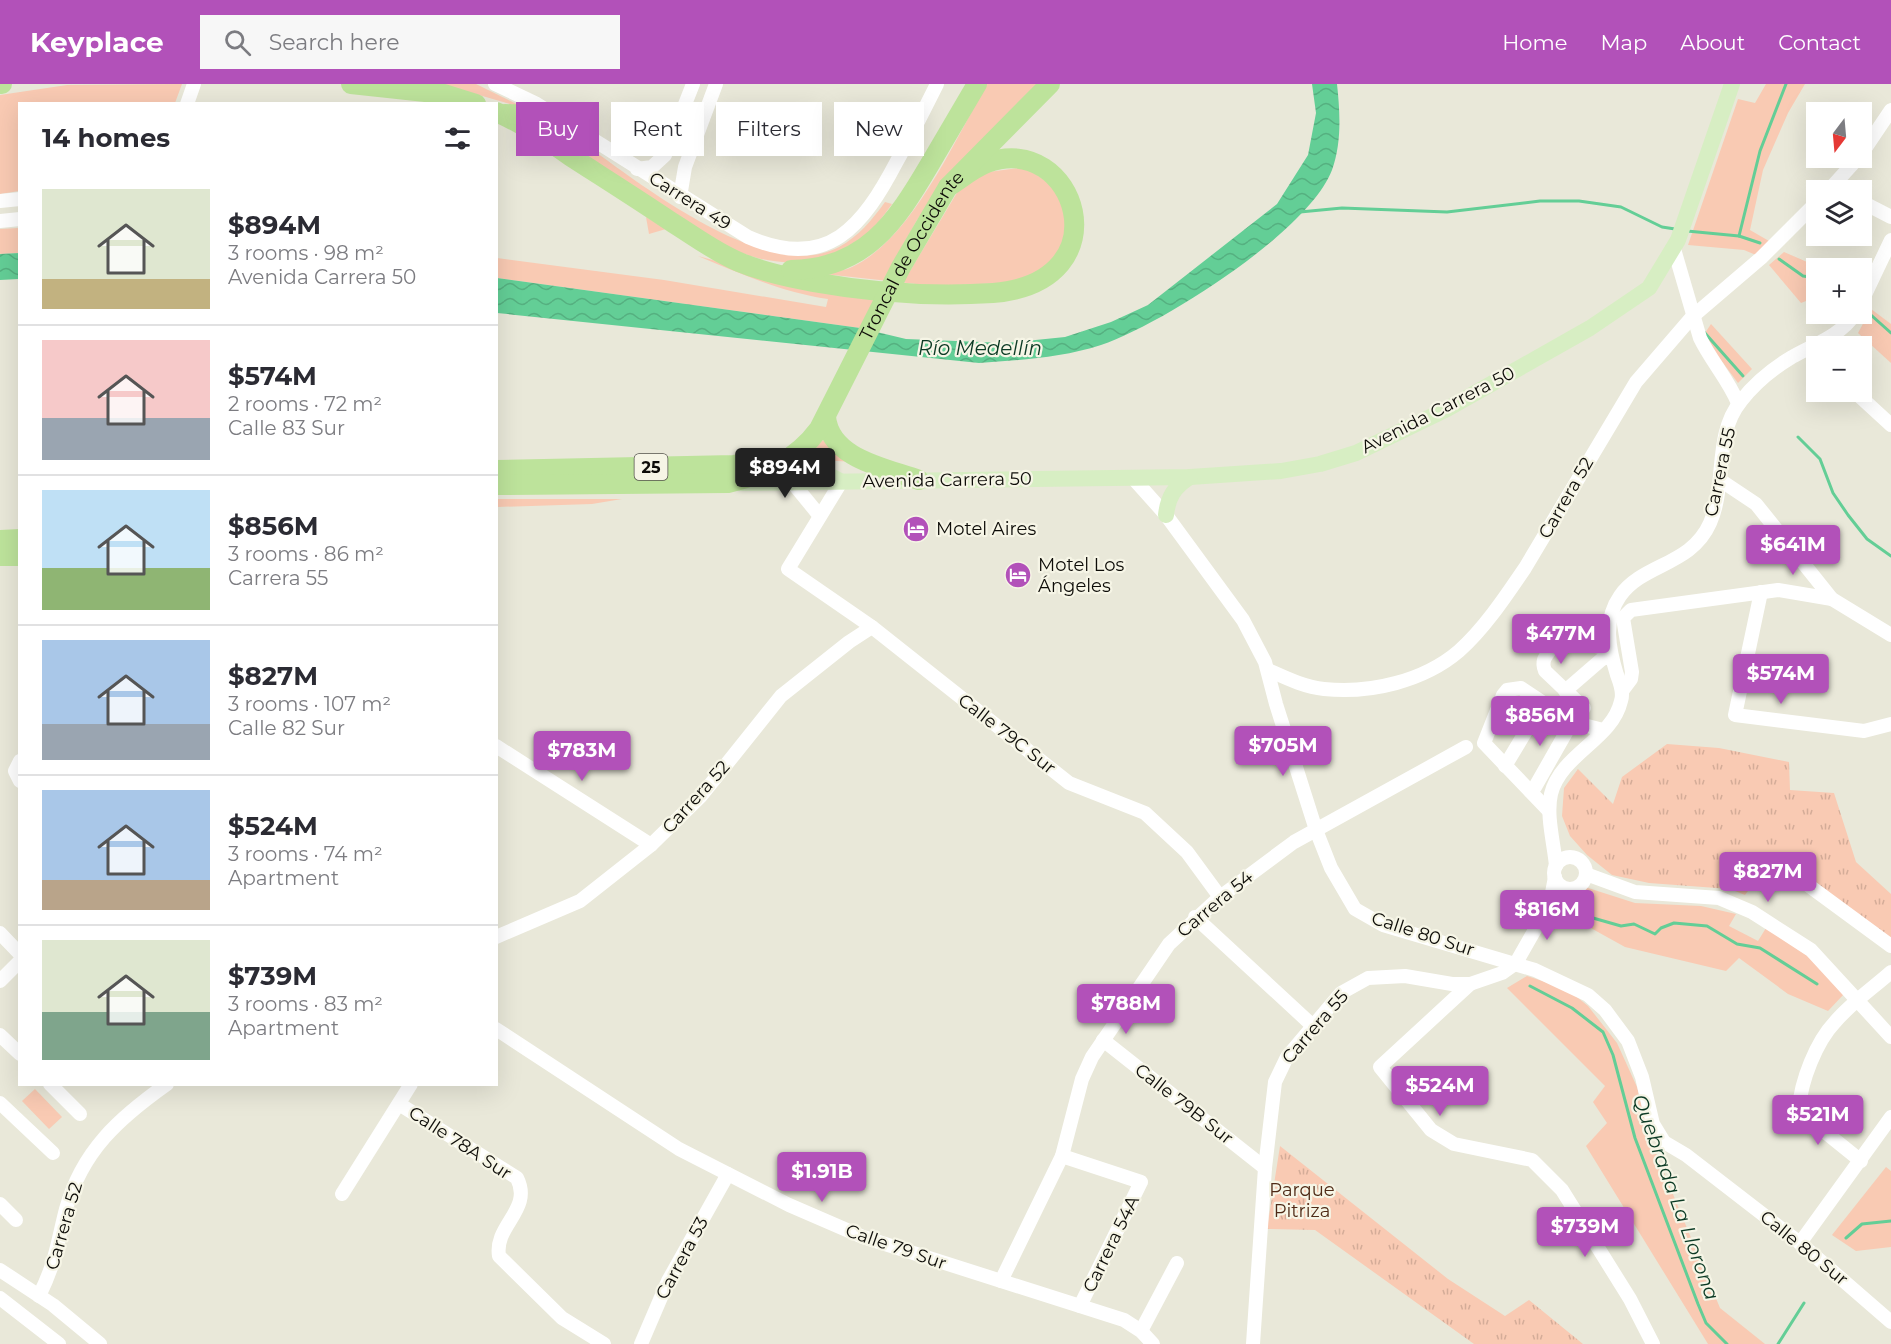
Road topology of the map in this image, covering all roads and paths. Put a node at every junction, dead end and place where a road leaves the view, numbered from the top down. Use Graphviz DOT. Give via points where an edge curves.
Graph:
graph roads {
  1 [pos="194,84"];
  2 [pos="351,84"];
  3 [pos="495,84"];
  4 [pos="693,84"];
  5 [pos="716,84"];
  6 [pos="937,84"];
  7 [pos="977,84"];
  8 [pos="1050,84"];
  9 [pos="1732,84"];
  10 [pos="188,102"];
  11 [pos="468,102"];
  12 [pos="529,102"];
  13 [pos="1891,110"];
  14 [pos="499,113"];
  15 [pos="516,114"];
  16 [pos="1872,138"];
  17 [pos="599,144"];
  18 [pos="637,168"];
  19 [pos="1849,168"];
  20 [pos="1839,180"];
  21 [pos="948,188"];
  22 [pos="680,197"];
  23 [pos="18,199"];
  24 [pos="0,201"];
  25 [pos="1872,207"];
  26 [pos="1806,213"];
  27 [pos="1891,217"];
  28 [pos="18,219"];
  29 [pos="0,221"];
  30 [pos="1891,240"];
  31 [pos="1676,244"];
  32 [pos="1887,256"];
  33 [pos="738,262"];
  34 [pos="1872,282"];
  35 [pos="1692,317"];
  36 [pos="1845,324"];
  37 [pos="1833,336"];
  38 [pos="1806,355"];
  39 [pos="1866,402"];
  40 [pos="1738,404"];
  41 [pos="826,417"];
  42 [pos="1891,425"];
  43 [pos="803,447"];
  44 [pos="498,470"];
  45 [pos="1190,477"];
  46 [pos="1133,478"];
  47 [pos="918,480"];
  48 [pos="1720,480"];
  49 [pos="792,482"];
  50 [pos="841,482"];
  51 [pos="728,483"];
  52 [pos="498,485"];
  53 [pos="819,515"];
  54 [pos="1166,515"];
  55 [pos="18,539"];
  56 [pos="0,540"];
  57 [pos="0,556"];
  58 [pos="18,556"];
  59 [pos="1761,592"];
  60 [pos="1832,599"];
  61 [pos="872,627"];
  62 [pos="1891,635"];
  63 [pos="1610,652"];
  64 [pos="1268,670"];
  65 [pos="1565,691"];
  66 [pos="1622,691"];
  67 [pos="1543,702"];
  68 [pos="1584,708"];
  69 [pos="1572,722"];
  70 [pos="1891,724"];
  71 [pos="1603,730"];
  72 [pos="498,747"];
  73 [pos="1466,747"];
  74 [pos="1505,765"];
  75 [pos="1530,791"];
  76 [pos="1550,811"];
  77 [pos="1316,830"];
  78 [pos="1553,832"];
  79 [pos="651,845"];
  80 [pos="1575,858"];
  81 [pos="1555,871"];
  82 [pos="1586,874"];
  83 [pos="1808,885"];
  84 [pos="1574,888"];
  85 [pos="1220,897"];
  86 [pos="1550,903"];
  87 [pos="1195,917"];
  88 [pos="0,933"];
  89 [pos="498,936"];
  90 [pos="1891,945"];
  91 [pos="18,952"];
  92 [pos="1516,963"];
  93 [pos="18,964"];
  94 [pos="1891,972"];
  95 [pos="0,981"];
  96 [pos="1470,984"];
  97 [pos="1858,1000"];
  98 [pos="1312,1026"];
  99 [pos="498,1030"];
  100 [pos="0,1035"];
  101 [pos="1891,1037"];
  102 [pos="1102,1040"];
  103 [pos="18,1052"];
  104 [pos="52,1086"];
  105 [pos="165,1086"];
  106 [pos="410,1086"];
  107 [pos="0,1103"];
  108 [pos="399,1104"];
  109 [pos="80,1114"];
  110 [pos="1890,1121"];
  111 [pos="53,1153"];
  112 [pos="1062,1156"];
  113 [pos="1861,1161"];
  114 [pos="1265,1168"];
  115 [pos="728,1174"];
  116 [pos="342,1194"];
  117 [pos="0,1204"];
  118 [pos="16,1220"];
  119 [pos="1800,1244"];
  120 [pos="1178,1263"];
  121 [pos="0,1270"];
  122 [pos="1001,1281"];
  123 [pos="39,1296"];
  124 [pos="0,1298"];
  125 [pos="1080,1306"];
  126 [pos="1891,1322"];
  127 [pos="1141,1331"];
  128 [pos="59,1344"];
  129 [pos="100,1344"];
  130 [pos="604,1344"];
  131 [pos="641,1344"];
  132 [pos="1153,1344"];
  133 [pos="1253,1344"];
  134 [pos="1653,1344"];
  1 -- 10 [label="street"];
  2 -- 11 [label="highway" via="433,93"];
  3 -- 12 [label="street, Carrera 49"];
  4 -- 18 [label="street" via="665,155 652,167"];
  5 -- 22 [label="street" via="685,167"];
  6 -- 22 [label="street, Carrera 49" via="886,183 861,220 832,242 798,248 765,244"];
  7 -- 33 [label="highway, Troncal de Occidente" via="897,219 874,241 833,265 809,270 781,271"];
  8 -- 21 [label="highway, Troncal de Occidente / 25"];
  9 -- 31 [label="main road, Avenida Carrera 50"];
  13 -- 16 [label="street"];
  14 -- 15 [label="highway"];
  14 -- 33 [label="highway"];
  17 -- 18 [label="street, Carrera 49"];
  18 -- 22 [label="street, Carrera 49"];
  19 -- 20 [label="street"];
  21 -- 33 [label="highway" via="989,162 1010,160 1045,168 1061,185 1072,206 1074,222 1066,256 1043,280 1025,287 954,296 874,292 776,274"];
  21 -- 41 [label="highway, Troncal de Occidente / 25" via="901,267"];
  23 -- 24 [label="street"];
  25 -- 27 [label="street"];
  26 -- 35 [label="street, Carrera 52"];
  28 -- 29 [label="street"];
  30 -- 32 [label="street"];
  31 -- 35 [label="street"];
  31 -- 45 [label="main road, Avenida Carrera 50" via="1649,288 1631,302 1447,409 1387,439 1356,453 1304,467"];
  32 -- 34 [label="street"];
  35 -- 40 [label="street" via="1705,350 1730,382"];
  35 -- 64 [label="street, Carrera 52" via="1636,382 1525,568 1460,650 1408,680 1372,687 1325,689"];
  36 -- 37 [label="street, Carrera 55"];
  38 -- 40 [label="street, Carrera 55" via="1769,372"];
  39 -- 42 [label="street"];
  40 -- 48 [label="street, Carrera 55" via="1727,431"];
  41 -- 43 [label="highway, Troncal de Occidente / 25"];
  41 -- 47 [label="highway" via="830,436 847,452"];
  43 -- 44 [label="highway, 25" via="767,461 734,465"];
  43 -- 50 [label="main road, Avenida Carrera 50" via="816,468"];
  43 -- 51 [label="highway, 25" via="765,473"];
  45 -- 46 [label="main road, Avenida Carrera 50"];
  45 -- 54 [label="main road" via="1173,490"];
  46 -- 47 [label="main road, Avenida Carrera 50"];
  46 -- 54 [label="street, Calle 80 Sur"];
  47 -- 50 [label="main road, Avenida Carrera 50"];
  48 -- 60 [label="street" via="1756,504"];
  48 -- 63 [label="street, Carrera 55" via="1711,522 1696,544 1673,562 1629,586 1619,597 1612,614"];
  49 -- 50 [label="main road, Avenida Carrera 50"];
  49 -- 51 [label="main road, Avenida Carrera 50"];
  49 -- 53 [label="street"];
  50 -- 53 [label="street"];
  51 -- 52 [label="highway, 25"];
  53 -- 61 [label="street, Calle 79C Sur" via="788,569"];
  54 -- 64 [label="street, Calle 80 Sur" via="1199,568 1243,620"];
  55 -- 56 [label="highway"];
  57 -- 58 [label="highway"];
  59 -- 60 [label="street" via="1786,590"];
  59 -- 66 [label="street" via="1626,613 1623,618 1632,672"];
  59 -- 70 [label="street" via="1735,715 1864,731"];
  60 -- 62 [label="street"];
  61 -- 79 [label="street, Carrera 52" via="781,696 700,796"];
  61 -- 85 [label="street, Calle 79C Sur" via="1069,783 1145,813 1187,852"];
  63 -- 65 [label="street"];
  63 -- 65 [label="street" via="1586,643 1576,633 1561,637 1542,664"];
  63 -- 66 [label="street, Carrera 55"];
  64 -- 77 [label="street, Calle 80 Sur" via="1275,704"];
  65 -- 68 [label="street"];
  66 -- 71 [label="street" via="1616,714"];
  67 -- 69 [label="street"];
  67 -- 74 [label="street"];
  67 -- 74 [label="street" via="1521,688 1507,690 1503,695 1484,743"];
  69 -- 71 [label="street"];
  69 -- 75 [label="street"];
  71 -- 76 [label="street" via="1559,774"];
  72 -- 79 [label="street"];
  73 -- 77 [label="street, Carrera 54"];
  74 -- 75 [label="street"];
  75 -- 76 [label="street"];
  76 -- 78 [label="street"];
  77 -- 85 [label="street, Carrera 54"];
  77 -- 92 [label="street, Calle 80 Sur" via="1347,900 1369,919"];
  78 -- 80 [label="street"];
  78 -- 81 [label="street"];
  79 -- 89 [label="street, Carrera 52" via="580,901"];
  80 -- 81 [label="street" via="1563,859"];
  80 -- 82 [label="street"];
  81 -- 84 [label="street" via="1560,886"];
  81 -- 86 [label="street"];
  82 -- 84 [label="street"];
  82 -- 97 [label="street" via="1635,892 1700,896 1734,903 1811,950"];
  83 -- 90 [label="street"];
  84 -- 86 [label="street"];
  85 -- 87 [label="street, Carrera 54"];
  86 -- 92 [label="street"];
  87 -- 98 [label="street"];
  87 -- 102 [label="street, Carrera 54" via="1169,944"];
  88 -- 91 [label="street"];
  92 -- 96 [label="street, Carrera 55" via="1502,973"];
  92 -- 119 [label="street, Calle 80 Sur" via="1571,985 1605,1010 1637,1060 1657,1134"];
  93 -- 95 [label="street"];
  94 -- 97 [label="street"];
  96 -- 98 [label="street, Carrera 55" via="1405,976 1368,978 1341,993"];
  96 -- 134 [label="street" via="1380,1067 1431,1130 1454,1144 1532,1160 1562,1190 1630,1299"];
  97 -- 101 [label="street"];
  97 -- 113 [label="street" via="1826,1034 1809,1071 1799,1108"];
  98 -- 114 [label="street, Carrera 55" via="1287,1057 1275,1082"];
  99 -- 115 [label="street, Calle 79 Sur" via="663,1140"];
  100 -- 103 [label="street"];
  102 -- 112 [label="street, Carrera 54" via="1082,1079"];
  102 -- 114 [label="street, Calle 79B Sur"];
  104 -- 109 [label="street"];
  105 -- 123 [label="street, Carrera 52" via="116,1125 92,1151 77,1178 52,1272"];
  106 -- 108 [label="street"];
  107 -- 111 [label="street"];
  108 -- 116 [label="street"];
  108 -- 130 [label="street, Calle 78A Sur" via="516,1178 522,1198 497,1247 499,1256 562,1318"];
  110 -- 113 [label="street"];
  112 -- 122 [label="street, Carrera 54"];
  112 -- 125 [label="street, Carrera 54A" via="1142,1182"];
  113 -- 119 [label="street"];
  114 -- 133 [label="street, Carrera 55"];
  115 -- 122 [label="street, Calle 79 Sur" via="845,1230"];
  115 -- 131 [label="street, Carrera 53" via="668,1281"];
  117 -- 118 [label="street"];
  119 -- 126 [label="street, Calle 80 Sur"];
  120 -- 127 [label="street"];
  121 -- 123 [label="street"];
  122 -- 125 [label="street, Calle 79 Sur"];
  123 -- 129 [label="street"];
  124 -- 128 [label="street"];
  125 -- 127 [label="street, Calle 79 Sur" via="1124,1320"];
  127 -- 132 [label="street, Calle 79 Sur"];
}
